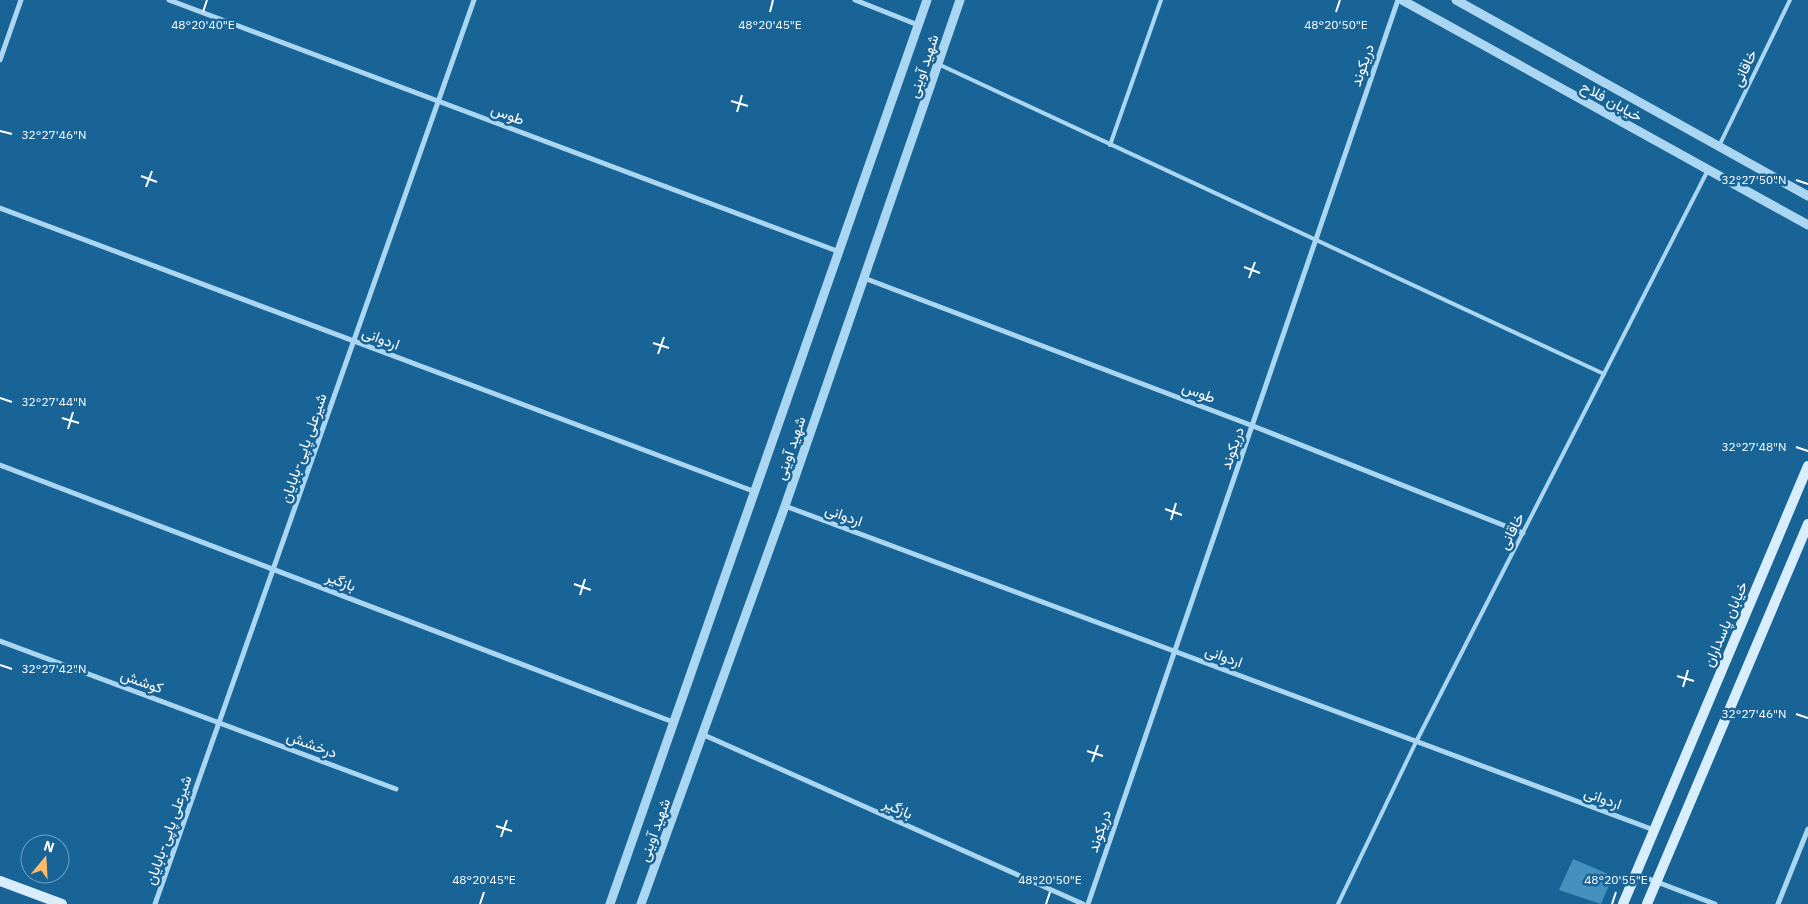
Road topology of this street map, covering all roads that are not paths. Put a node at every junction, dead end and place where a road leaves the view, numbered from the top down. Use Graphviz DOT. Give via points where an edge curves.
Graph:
graph roads {
  1 [pos="21,0"];
  2 [pos="169,0"];
  3 [pos="474,0"];
  4 [pos="855,0"];
  5 [pos="927,0"];
  6 [pos="960,0"];
  7 [pos="1161,0"];
  8 [pos="1398,0"];
  9 [pos="1402,0"];
  10 [pos="1456,0"];
  11 [pos="1790,0"];
  12 [pos="918,26"];
  13 [pos="0,60"];
  14 [pos="938,64"];
  15 [pos="439,101"];
  16 [pos="1110,145"];
  17 [pos="1719,146"];
  18 [pos="1708,170"];
  19 [pos="1808,196"];
  20 [pos="0,208"];
  21 [pos="1808,225"];
  22 [pos="1316,241"];
  23 [pos="837,251"];
  24 [pos="864,278"];
  25 [pos="354,341"];
  26 [pos="1604,374"];
  27 [pos="1253,426"];
  28 [pos="0,465"];
  29 [pos="1808,466"];
  30 [pos="753,491"];
  31 [pos="785,506"];
  32 [pos="1808,524"];
  33 [pos="1523,533"];
  34 [pos="274,569"];
  35 [pos="0,641"];
  36 [pos="1174,652"];
  37 [pos="673,722"];
  38 [pos="219,723"];
  39 [pos="704,735"];
  40 [pos="1416,742"];
  41 [pos="396,789"];
  42 [pos="1808,829"];
  43 [pos="1654,830"];
  44 [pos="1636,874"];
  45 [pos="0,881"];
  46 [pos="1656,883"];
  47 [pos="62,904"];
  48 [pos="155,904"];
  49 [pos="610,904"];
  50 [pos="641,904"];
  51 [pos="1083,904"];
  52 [pos="1088,904"];
  53 [pos="1338,904"];
  54 [pos="1623,904"];
  55 [pos="1647,904"];
  56 [pos="1714,904"];
  57 [pos="1778,904"];
  1 -- 13 [label="street"];
  2 -- 15 [label="street, طوس"];
  3 -- 15 [label="street, شیرعلی پاپی-بابایان"];
  4 -- 12 [label="street"];
  5 -- 12 [label="street, شهید آوینی"];
  6 -- 14 [label="street, شهید آوینی"];
  7 -- 16 [label="lane"];
  8 -- 22 [label="street, دریکوند"];
  9 -- 18 [label="street, خیابان فلاح"];
  10 -- 17 [label="street, خیابان فلاح"];
  11 -- 17 [label="lane, خاقانی"];
  12 -- 23 [label="street, شهید آوینی"];
  14 -- 16 [label="lane"];
  14 -- 24 [label="street, شهید آوینی"];
  15 -- 23 [label="street, طوس"];
  15 -- 25 [label="street, شیرعلی پاپی-بابایان"];
  16 -- 22 [label="lane"];
  17 -- 19 [label="street, خیابان فلاح"];
  18 -- 21 [label="street, خیابان فلاح"];
  18 -- 26 [label="lane, خاقانی"];
  20 -- 25 [label="street, اردوانی"];
  22 -- 26 [label="lane"];
  22 -- 27 [label="street, دریکوند"];
  23 -- 30 [label="street, شهید آوینی"];
  24 -- 27 [label="street, طوس"];
  24 -- 31 [label="street, شهید آوینی"];
  25 -- 30 [label="street, اردوانی"];
  25 -- 34 [label="street, شیرعلی پاپی-بابایان"];
  26 -- 33 [label="lane, خاقانی"];
  27 -- 33 [label="street, طوس"];
  27 -- 36 [label="street, دریکوند"];
  28 -- 34 [label="street, بازگیر"];
  29 -- 43 [label="main road, خیابان پاسداران"];
  30 -- 37 [label="street, شهید آوینی"];
  31 -- 36 [label="street, اردوانی"];
  31 -- 39 [label="street, شهید آوینی"];
  32 -- 46 [label="main road"];
  33 -- 40 [label="lane, خاقانی"];
  34 -- 37 [label="street, بازگیر"];
  34 -- 38 [label="street, شیرعلی پاپی-بابایان"];
  35 -- 38 [label="street, کوشش"];
  36 -- 40 [label="street, اردوانی"];
  36 -- 52 [label="street, دریکوند"];
  37 -- 49 [label="street, شهید آوینی"];
  38 -- 41 [label="street, درخشش"];
  38 -- 48 [label="street, شیرعلی پاپی-بابایان"];
  39 -- 50 [label="street, شهید آوینی"];
  39 -- 51 [label="street, بازگیر"];
  40 -- 43 [label="street, اردوانی"];
  40 -- 53 [label="lane, خاقانی"];
  42 -- 57 [label="street"];
  43 -- 44 [label="main road, خیابان پاسداران"];
  44 -- 46 [label="street"];
  44 -- 54 [label="main road, خیابان پاسداران"];
  45 -- 47 [label="main road"];
  46 -- 55 [label="main road"];
  46 -- 56 [label="street"];
}
